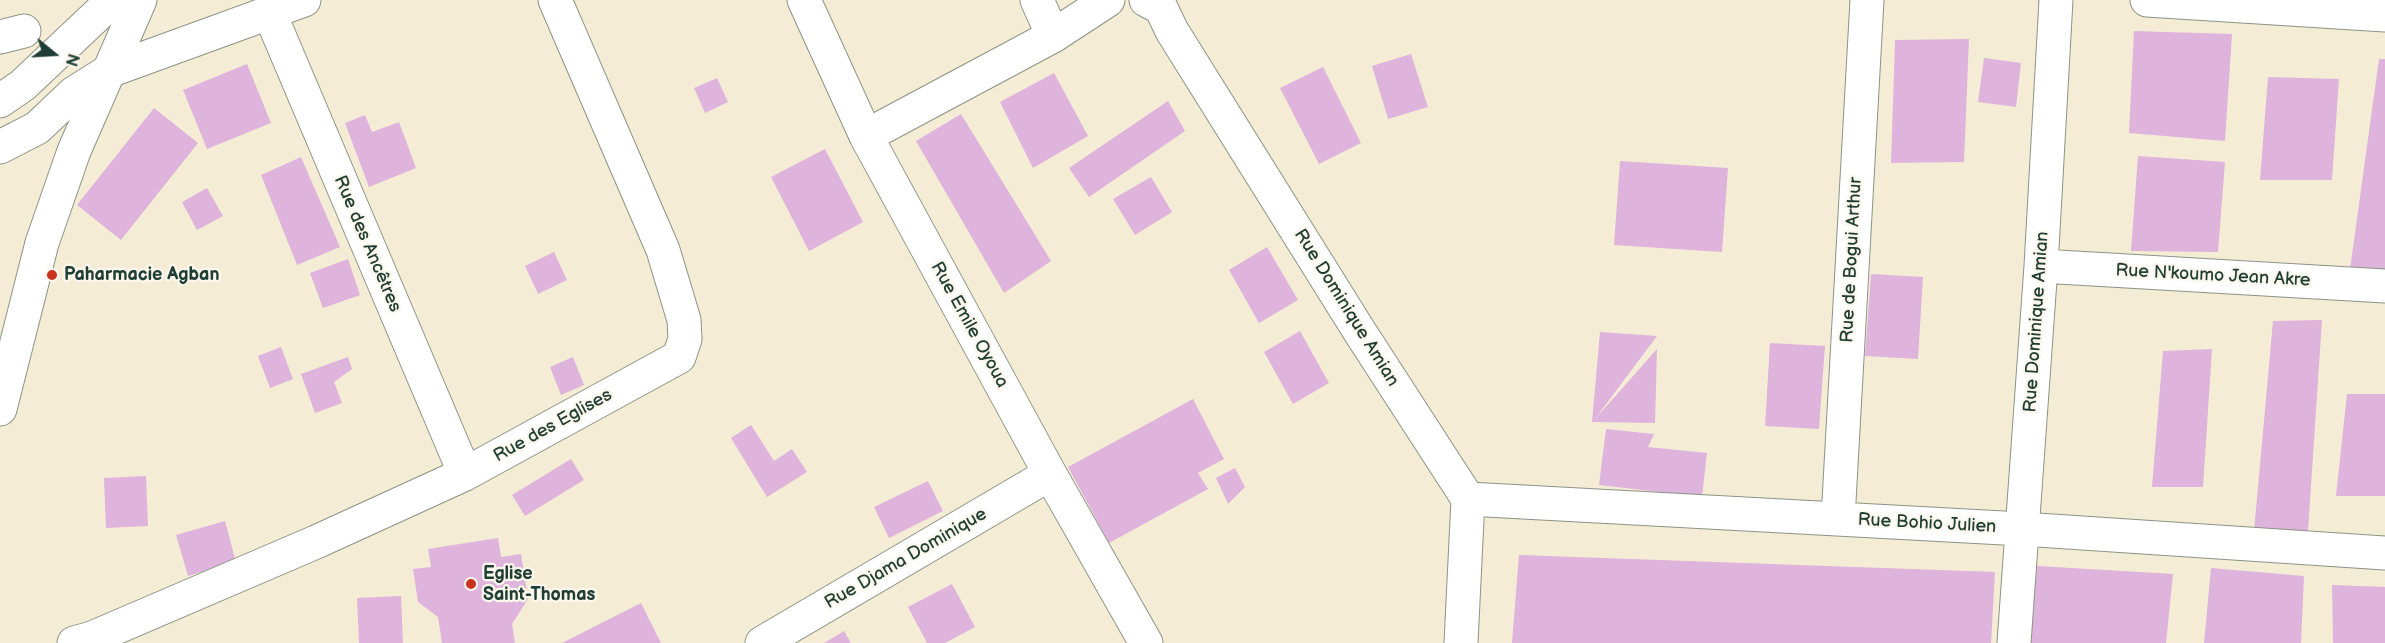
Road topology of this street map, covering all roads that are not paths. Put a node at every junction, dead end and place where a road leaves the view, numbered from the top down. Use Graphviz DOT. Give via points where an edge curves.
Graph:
graph roads {
  1 [pos="113,0"];
  2 [pos="140,0"];
  3 [pos="304,0"];
  4 [pos="555,0"];
  5 [pos="804,0"];
  6 [pos="1037,0"];
  7 [pos="1108,0"];
  8 [pos="1146,0"];
  9 [pos="1867,0"];
  10 [pos="2056,0"];
  11 [pos="2147,0"];
  12 [pos="270,14"];
  13 [pos="2385,15"];
  14 [pos="1053,36"];
  15 [pos="109,72"];
  16 [pos="0,101"];
  17 [pos="866,136"];
  18 [pos="0,147"];
  19 [pos="2041,266"];
  20 [pos="2385,286"];
  21 [pos="0,409"];
  22 [pos="465,474"];
  23 [pos="1050,474"];
  24 [pos="1468,499"];
  25 [pos="1838,519"];
  26 [pos="2022,529"];
  27 [pos="2385,553"];
  28 [pos="88,642"];
  29 [pos="762,643"];
  30 [pos="1146,643"];
  31 [pos="1461,643"];
  32 [pos="2014,643"];
  1 -- 16 [label="street" via="23,85"];
  2 -- 15 [label="street"];
  3 -- 12 [label="street"];
  4 -- 22 [label="street, Rue des Eglises" via="663,250 684,320 685,339 679,357"];
  5 -- 17 [label="street, Rue Emile Oyoua"];
  6 -- 14 [label="street"];
  7 -- 14 [label="street"];
  8 -- 24 [label="street, Rue Dominique Amian" via="1161,8 1358,329"];
  9 -- 25 [label="street, Rue de Bogui Arthur"];
  10 -- 19 [label="street, Rue Dominique Amian"];
  11 -- 13 [label="street"];
  12 -- 15 [label="street"];
  12 -- 22 [label="street, Rue des Ancêtres"];
  14 -- 17 [label="street"];
  15 -- 18 [label="street" via="74,93 37,128"];
  15 -- 21 [label="street" via="74,151 42,243"];
  17 -- 23 [label="street, Rue Emile Oyoua"];
  19 -- 20 [label="street, Rue N'koumo Jean Akre"];
  19 -- 26 [label="street, Rue Dominique Amian"];
  22 -- 28 [label="street, Rue des Eglises"];
  23 -- 29 [label="street, Rue Djama Dominique"];
  23 -- 30 [label="street, Rue Emile Oyoua"];
  24 -- 25 [label="street, Rue Bohio Julien"];
  24 -- 31 [label="street"];
  25 -- 26 [label="street, Rue Bohio Julien"];
  26 -- 27 [label="street, Rue Bohio Julien"];
  26 -- 32 [label="street, Rue Dominique Amian"];
}
